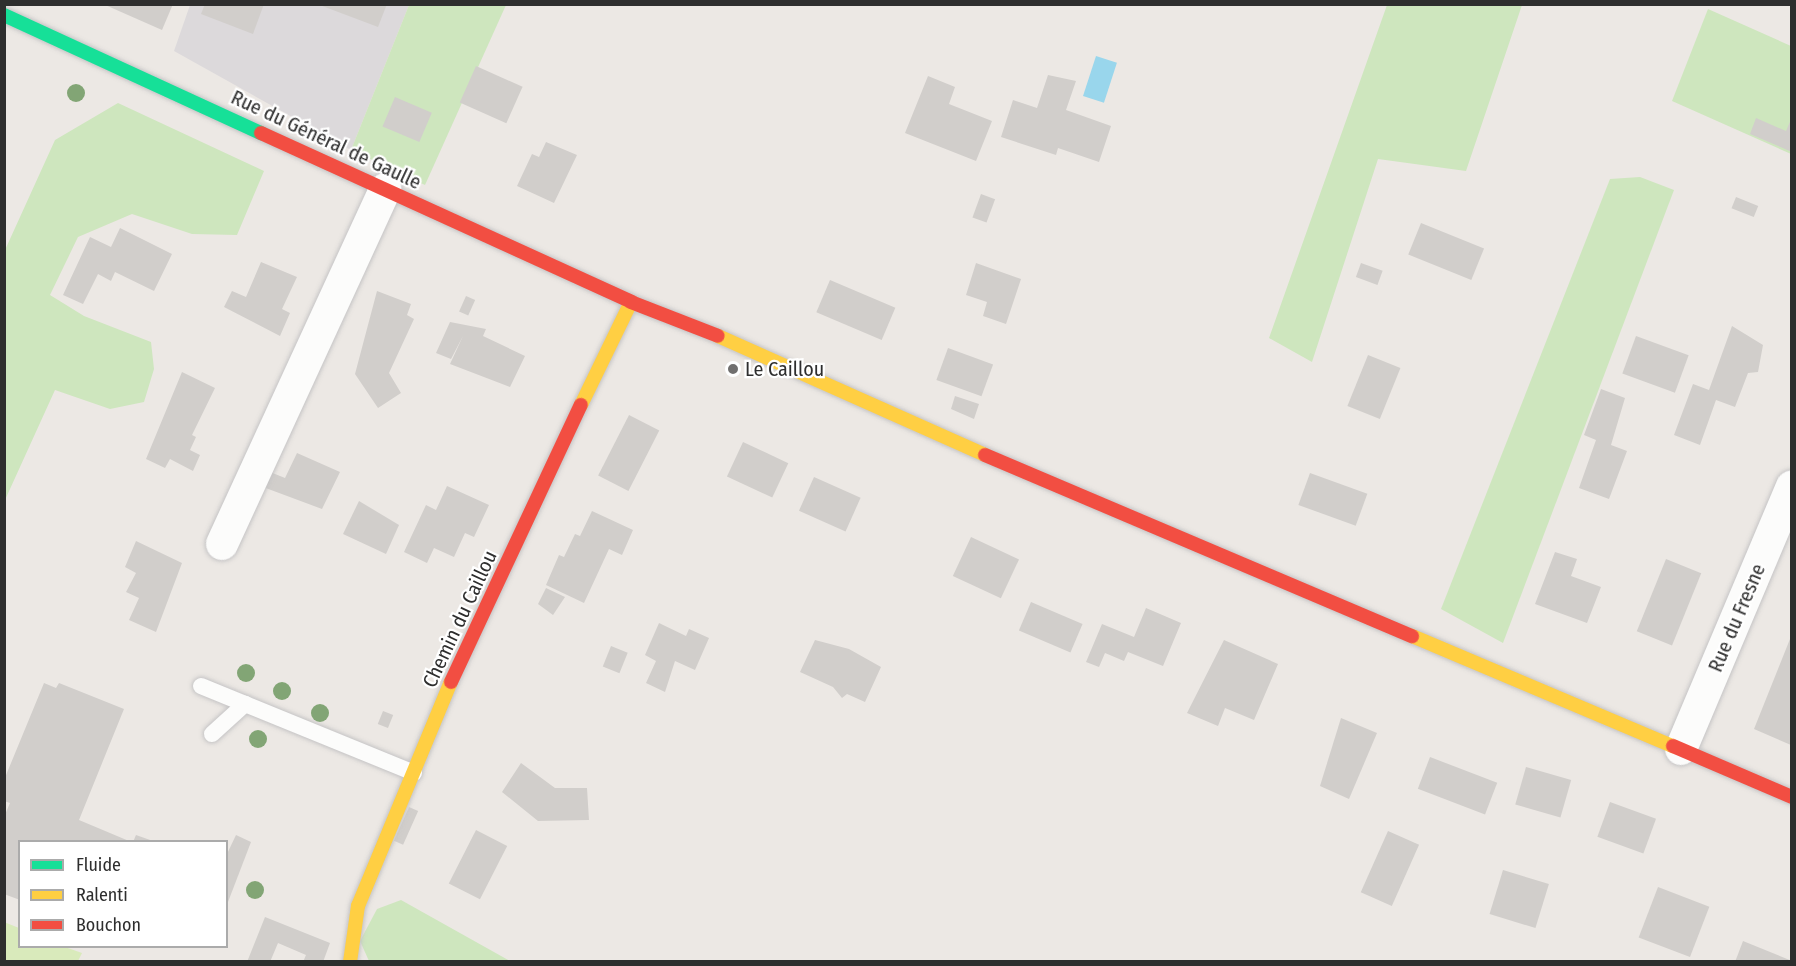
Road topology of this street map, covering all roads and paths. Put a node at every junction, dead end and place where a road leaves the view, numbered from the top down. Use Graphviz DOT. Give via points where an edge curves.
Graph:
graph roads {
  1 [pos="4,15"];
  2 [pos="385,189"];
  3 [pos="631,302"];
  4 [pos="1791,486"];
  5 [pos="222,544"];
  6 [pos="201,686"];
  7 [pos="245,704"];
  8 [pos="212,734"];
  9 [pos="1681,749"];
  10 [pos="414,773"];
  11 [pos="1791,797"];
  12 [pos="350,962"];
  1 -- 2 [label="main road, Rue du Général de Gaulle"];
  2 -- 3 [label="main road, Rue du Général de Gaulle"];
  2 -- 5 [label="street"];
  3 -- 9 [label="main road, Rue du Général de Gaulle" via="763,353 866,405 1616,725"];
  3 -- 10 [label="main road, Chemin du Caillou" via="474,626"];
  4 -- 9 [label="street, Rue du Fresne"];
  6 -- 7 [label="lane"];
  7 -- 8 [label="lane"];
  7 -- 10 [label="lane"];
  9 -- 11 [label="main road"];
  10 -- 12 [label="main road, Chemin du Caillou" via="357,906"];
}
